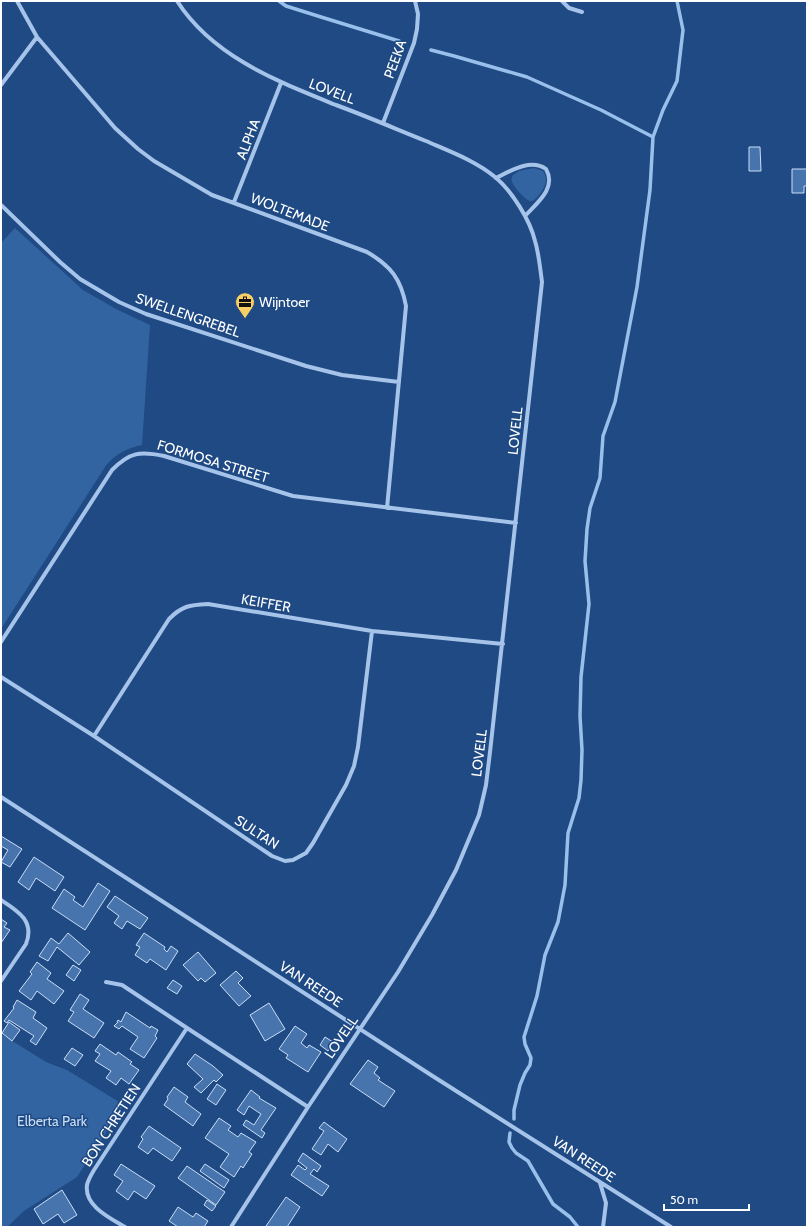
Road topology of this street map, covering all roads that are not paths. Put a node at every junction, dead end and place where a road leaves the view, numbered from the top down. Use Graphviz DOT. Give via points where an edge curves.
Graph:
graph roads {
  1 [pos="17,1"];
  2 [pos="177,1"];
  3 [pos="415,1"];
  4 [pos="562,1"];
  5 [pos="582,12"];
  6 [pos="37,37"];
  7 [pos="281,83"];
  8 [pos="1,85"];
  9 [pos="383,123"];
  10 [pos="496,178"];
  11 [pos="234,202"];
  12 [pos="1,205"];
  13 [pos="525,216"];
  14 [pos="399,382"];
  15 [pos="386,508"];
  16 [pos="516,523"];
  17 [pos="372,631"];
  18 [pos="1,642"];
  19 [pos="503,644"];
  20 [pos="1,677"];
  21 [pos="94,736"];
  22 [pos="1,797"];
  23 [pos="1,900"];
  24 [pos="1,981"];
  25 [pos="106,982"];
  26 [pos="188,1028"];
  27 [pos="360,1029"];
  28 [pos="308,1107"];
  29 [pos="599,1182"];
  30 [pos="124,1227"];
  31 [pos="231,1227"];
  32 [pos="603,1227"];
  33 [pos="671,1227"];
  1 -- 6 [label="street, WOLTEMADE"];
  2 -- 7 [label="street, LOVELL" via="196,26 221,48"];
  3 -- 9 [label="street, PEEKA" via="418,14 414,43"];
  4 -- 5 [label="street" via="569,8"];
  6 -- 8 [label="street"];
  6 -- 11 [label="street, WOLTEMADE" via="138,150 199,188"];
  7 -- 9 [label="street, LOVELL"];
  7 -- 11 [label="street, ALPHA"];
  9 -- 10 [label="street, LOVELL" via="472,162"];
  10 -- 13 [label="street, LOVELL"];
  10 -- 13 [label="street" via="531,165 537,164 546,169 550,179 549,186"];
  11 -- 14 [label="street, WOLTEMADE" via="367,252 386,265 403,291 406,306"];
  12 -- 14 [label="street, SWELLENGREBEL" via="80,279 119,302 146,314 306,366 342,375"];
  13 -- 16 [label="street, LOVELL" via="535,239 542,282"];
  14 -- 15 [label="street, WOLTEMADE"];
  15 -- 16 [label="street, FORMOSA STREET"];
  15 -- 18 [label="street, FORMOSA STREET" via="292,496 164,456 135,454 122,460 112,470"];
  16 -- 19 [label="street, LOVELL"];
  17 -- 19 [label="street, KEIFFER"];
  17 -- 21 [label="street, KEIFFER" via="208,604 183,607 169,619"];
  17 -- 21 [label="street, SULTAN" via="354,766 314,843 306,853 293,860 285,861 272,856"];
  19 -- 27 [label="street, LOVELL" via="489,765 479,815 456,870 432,915"];
  20 -- 21 [label="street, SULTAN"];
  22 -- 27 [label="street, VAN REEDE"];
  23 -- 24 [label="street" via="23,917 29,930 26,944"];
  25 -- 26 [label="street" via="122,985"];
  26 -- 28 [label="street"];
  26 -- 30 [label="street, BON CHRETIEN" via="94,1170 87,1185 87,1193 97,1209"];
  27 -- 28 [label="street, LOVELL"];
  27 -- 29 [label="street, VAN REEDE"];
  28 -- 31 [label="street, LOVELL"];
  29 -- 32 [label="street" via="606,1203"];
  29 -- 33 [label="street, VAN REEDE"];
}
